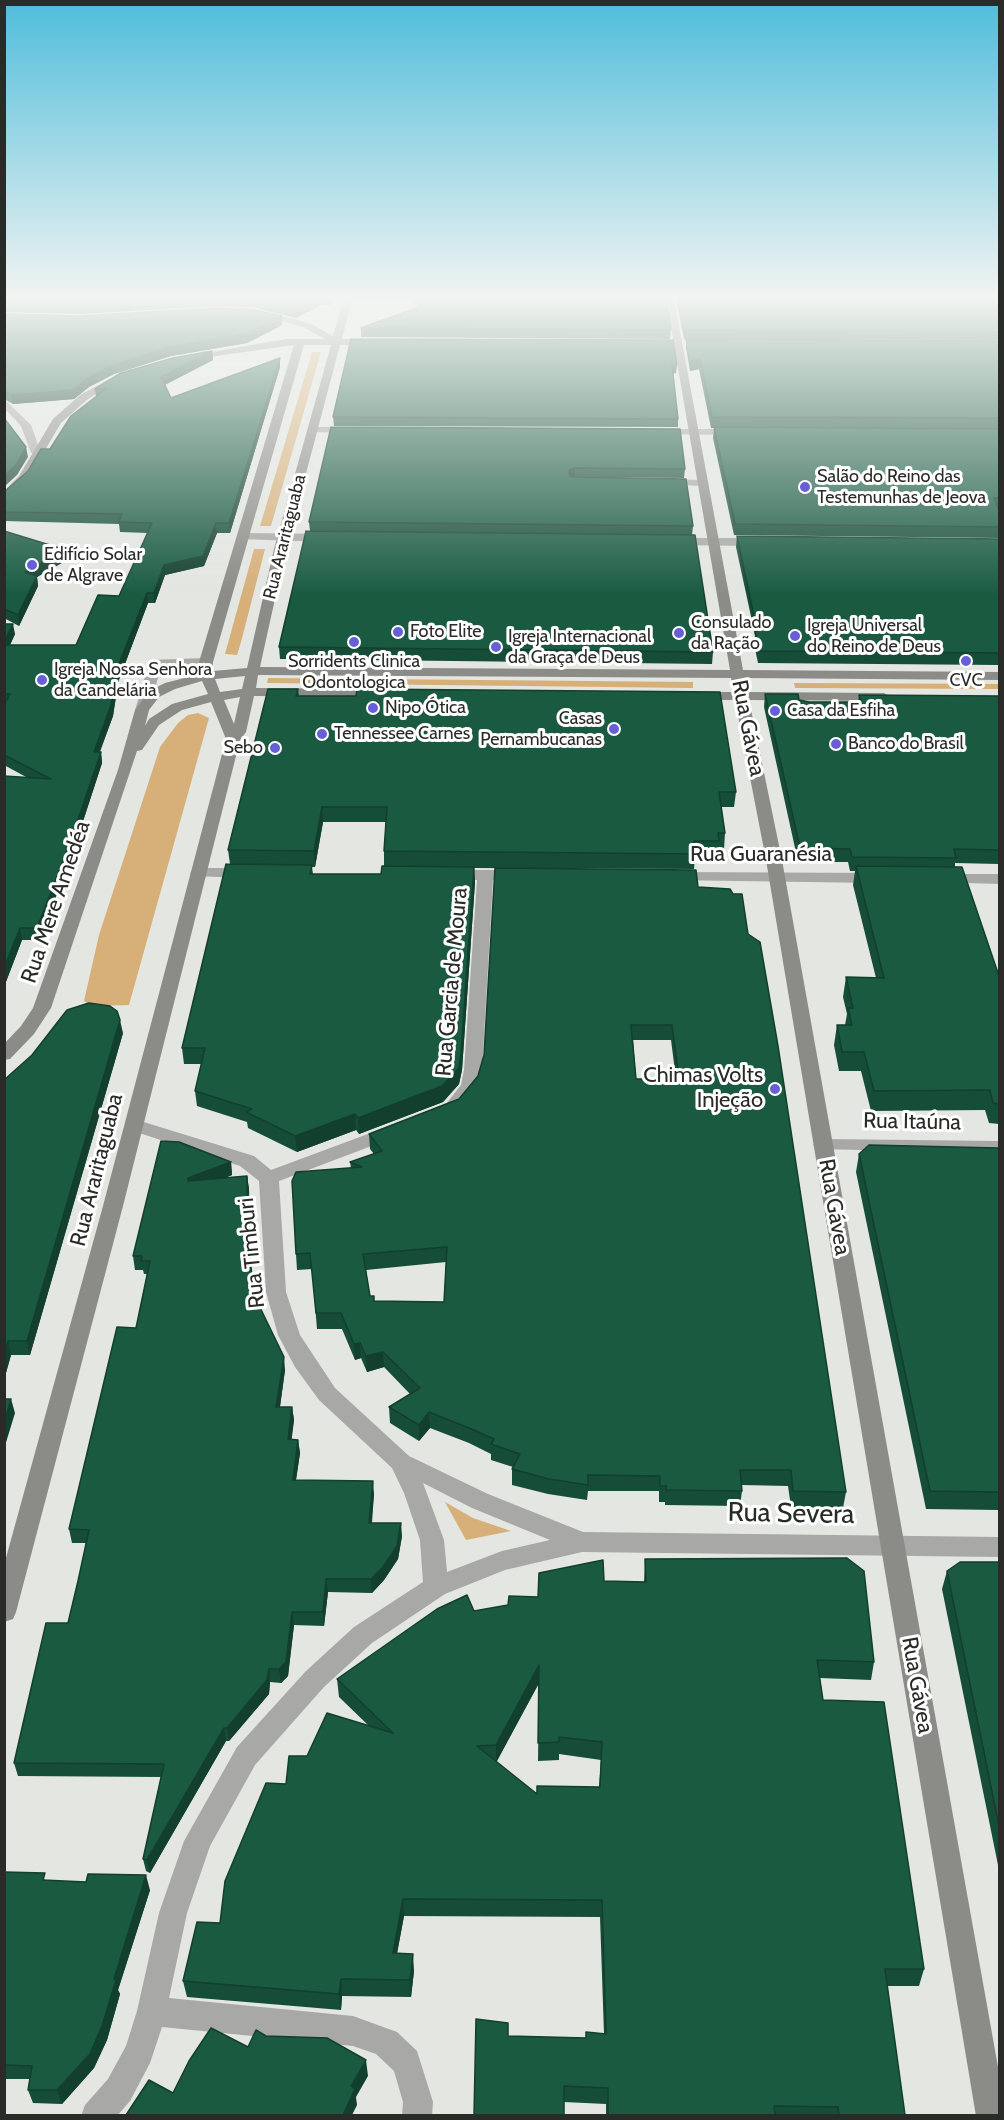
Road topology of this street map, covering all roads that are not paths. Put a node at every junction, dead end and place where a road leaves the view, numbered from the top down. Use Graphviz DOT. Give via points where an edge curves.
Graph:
graph roads {
  1 [pos="84,398"];
  2 [pos="284,398"];
  3 [pos="322,398"];
  4 [pos="688,398"];
  5 [pos="4,402"];
  6 [pos="313,430"];
  7 [pos="364,430"];
  8 [pos="647,432"];
  9 [pos="694,432"];
  10 [pos="752,432"];
  11 [pos="36,453"];
  12 [pos="655,482"];
  13 [pos="703,483"];
  14 [pos="4,498"];
  15 [pos="242,537"];
  16 [pos="284,537"];
  17 [pos="345,538"];
  18 [pos="656,542"];
  19 [pos="714,542"];
  20 [pos="775,542"];
  21 [pos="206,669"];
  22 [pos="251,671"];
  23 [pos="999,676"];
  24 [pos="739,685"];
  25 [pos="247,692"];
  26 [pos="397,693"];
  27 [pos="215,696"];
  28 [pos="683,696"];
  29 [pos="895,697"];
  30 [pos="142,710"];
  31 [pos="233,740"];
  32 [pos="130,752"];
  33 [pos="198,873"];
  34 [pos="259,873"];
  35 [pos="434,875"];
  36 [pos="485,875"];
  37 [pos="531,876"];
  38 [pos="657,877"];
  39 [pos="777,877"];
  40 [pos="898,878"];
  41 [pos="921,878"];
  42 [pos="999,879"];
  43 [pos="4,1055"];
  44 [pos="443,1112"];
  45 [pos="134,1125"];
  46 [pos="403,1128"];
  47 [pos="823,1145"];
  48 [pos="999,1147"];
  49 [pos="269,1178"];
  50 [pos="401,1462"];
  51 [pos="582,1542"];
  52 [pos="893,1546"];
  53 [pos="999,1547"];
  54 [pos="436,1587"];
  55 [pos="4,1612"];
  56 [pos="152,2011"];
  57 [pos="96,2115"];
  58 [pos="417,2115"];
  59 [pos="991,2115"];
  1 -- 11 [label="main road" via="57,421"];
  2 -- 15 [label="main road, Rua Araritaguaba"];
  3 -- 6 [label="main road, Rua Araritaguaba"];
  4 -- 9 [label="main road, Rua Gávea"];
  5 -- 11 [label="street" via="26,425"];
  6 -- 7 [label="street"];
  6 -- 16 [label="main road, Rua Araritaguaba"];
  8 -- 9 [label="street"];
  9 -- 10 [label="street"];
  9 -- 13 [label="main road, Rua Gávea"];
  11 -- 14 [label="main road" via="24,477"];
  12 -- 13 [label="street"];
  13 -- 19 [label="main road, Rua Gávea"];
  15 -- 16 [label="street"];
  15 -- 21 [label="main road, Rua Araritaguaba"];
  16 -- 17 [label="street"];
  16 -- 22 [label="main road, Rua Araritaguaba"];
  18 -- 19 [label="street"];
  19 -- 20 [label="street"];
  19 -- 24 [label="main road, Rua Gávea"];
  21 -- 22 [label="main road"];
  21 -- 27 [label="main road"];
  21 -- 30 [label="main road" via="154,694"];
  21 -- 30 [label="street" via="155,663"];
  22 -- 24 [label="main road"];
  22 -- 25 [label="main road, Rua Araritaguaba"];
  23 -- 24 [label="main road"];
  24 -- 28 [label="main road"];
  24 -- 29 [label="main road"];
  24 -- 39 [label="main road, Rua Gávea"];
  25 -- 26 [label="main road, Rua Mere Amedéa"];
  25 -- 27 [label="main road, Rua Mere Amedéa"];
  25 -- 31 [label="main road, Rua Araritaguaba" via="239,732"];
  27 -- 31 [label="main road"];
  27 -- 32 [label="main road, Rua Mere Amedéa" via="191,701 165,714"];
  30 -- 32 [label="main road, Rua Mere Amedéa"];
  31 -- 33 [label="main road, Rua Araritaguaba"];
  32 -- 43 [label="main road, Rua Mere Amedéa" via="42,1008"];
  33 -- 34 [label="street"];
  33 -- 45 [label="main road, Rua Araritaguaba"];
  35 -- 36 [label="street"];
  36 -- 37 [label="street"];
  36 -- 44 [label="street, Rua Garcia de Moura" via="473,1070 470,1086"];
  38 -- 39 [label="street, Rua Guaranésia"];
  39 -- 40 [label="street, Rua Guaranésia"];
  39 -- 47 [label="main road, Rua Gávea"];
  41 -- 42 [label="street"];
  45 -- 49 [label="street, Rua Timburi" via="247,1161"];
  45 -- 55 [label="main road, Rua Araritaguaba"];
  46 -- 49 [label="street"];
  47 -- 48 [label="street, Rua Itaúna"];
  47 -- 52 [label="main road, Rua Gávea"];
  49 -- 50 [label="street, Rua Timburi" via="276,1292 289,1335 327,1394"];
  50 -- 51 [label="street" via="490,1505"];
  50 -- 54 [label="street" via="432,1540"];
  51 -- 52 [label="street, Rua Severa"];
  51 -- 54 [label="street" via="502,1561"];
  52 -- 53 [label="street, Rua Severa"];
  52 -- 59 [label="main road, Rua Gávea"];
  54 -- 56 [label="street" via="363,1635 315,1679 246,1756 198,1841 173,1913"];
  56 -- 57 [label="street" via="139,2052 119,2090"];
  56 -- 58 [label="street" via="353,2031 386,2043 406,2062 418,2102"];
}
